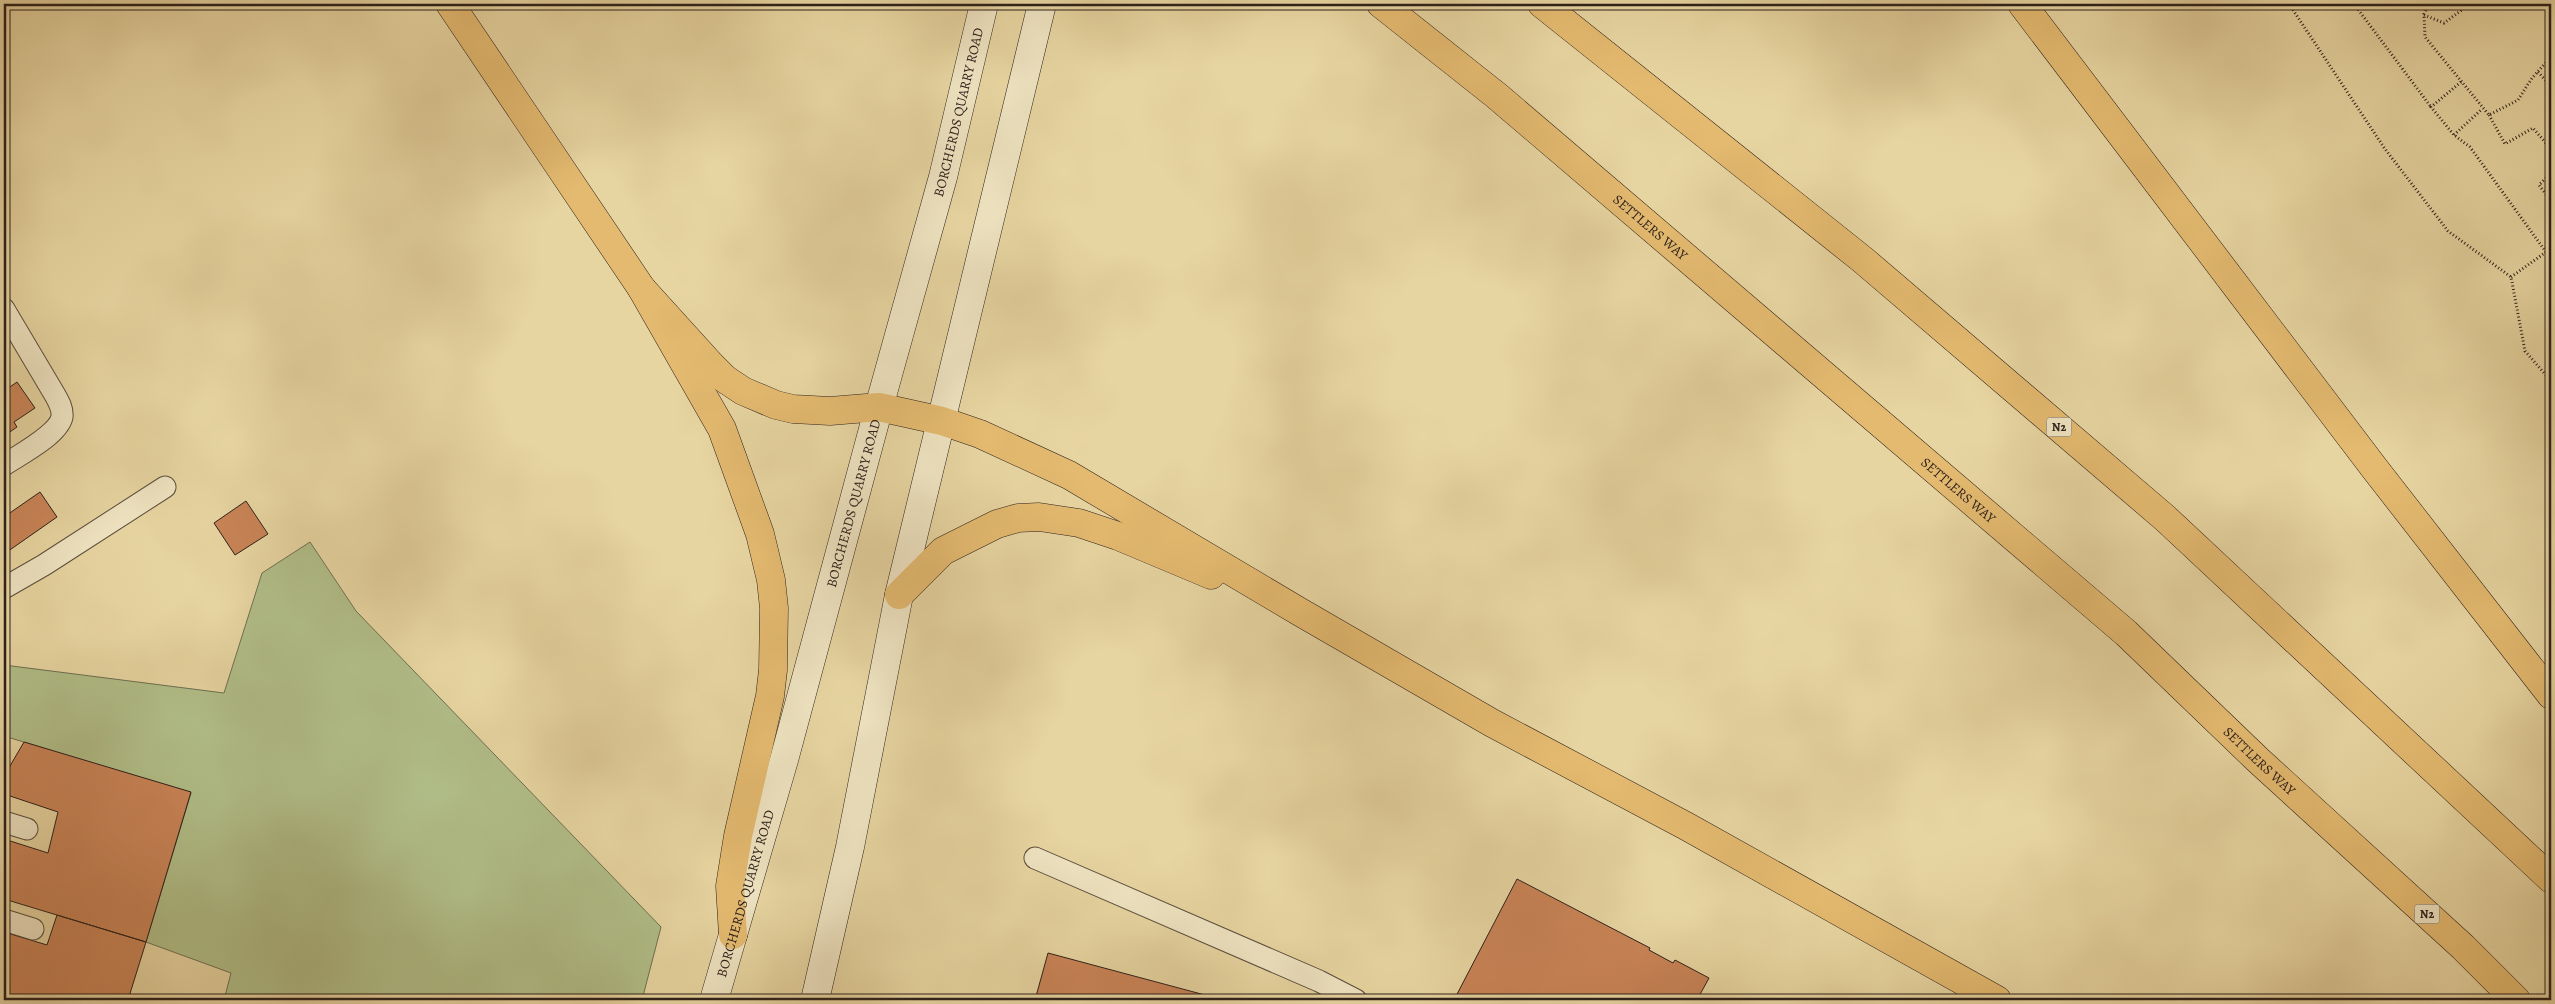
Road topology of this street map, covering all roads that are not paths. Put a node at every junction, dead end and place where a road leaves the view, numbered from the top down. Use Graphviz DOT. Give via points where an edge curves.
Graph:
graph roads {
  1 [pos="450,4"];
  2 [pos="984,4"];
  3 [pos="1042,4"];
  4 [pos="1381,4"];
  5 [pos="1542,4"];
  6 [pos="2022,4"];
  7 [pos="642,289"];
  8 [pos="4,309"];
  9 [pos="879,407"];
  10 [pos="942,422"];
  11 [pos="4,465"];
  12 [pos="165,487"];
  13 [pos="4,588"];
  14 [pos="899,595"];
  15 [pos="1300,612"];
  16 [pos="2551,695"];
  17 [pos="4,822"];
  18 [pos="27,828"];
  19 [pos="1035,858"];
  20 [pos="2551,879"];
  21 [pos="4,920"];
  22 [pos="33,929"];
  23 [pos="733,934"];
  24 [pos="714,1000"];
  25 [pos="815,1000"];
  26 [pos="1356,1000"];
  27 [pos="1997,1000"];
  28 [pos="2516,1000"];
  1 -- 7 [label="highway"];
  2 -- 9 [label="main road, BORCHERDS QUARRY ROAD" via="943,177"];
  3 -- 10 [label="main road"];
  4 -- 28 [label="highway, SETTLERS WAY / N2" via="1519,114 2126,633"];
  5 -- 20 [label="highway, N2" via="1863,260 2165,518"];
  6 -- 16 [label="highway"];
  7 -- 9 [label="highway" via="710,364 743,391 793,410"];
  7 -- 23 [label="highway" via="722,429 753,509 771,580 775,628 773,670 730,886"];
  8 -- 11 [label="lane" via="61,406 62,416 53,432"];
  9 -- 10 [label="highway"];
  9 -- 23 [label="main road, BORCHERDS QUARRY ROAD" via="787,750"];
  10 -- 14 [label="main road"];
  10 -- 15 [label="highway" via="980,434 1069,475"];
  12 -- 13 [label="lane"];
  14 -- 15 [label="highway" via="948,549 997,524 1039,517 1079,522 1118,536"];
  14 -- 25 [label="main road" via="850,847"];
  15 -- 27 [label="highway" via="1492,722"];
  17 -- 18 [label="lane"];
  19 -- 26 [label="lane"];
  21 -- 22 [label="lane"];
  23 -- 24 [label="main road, BORCHERDS QUARRY ROAD"];
}
